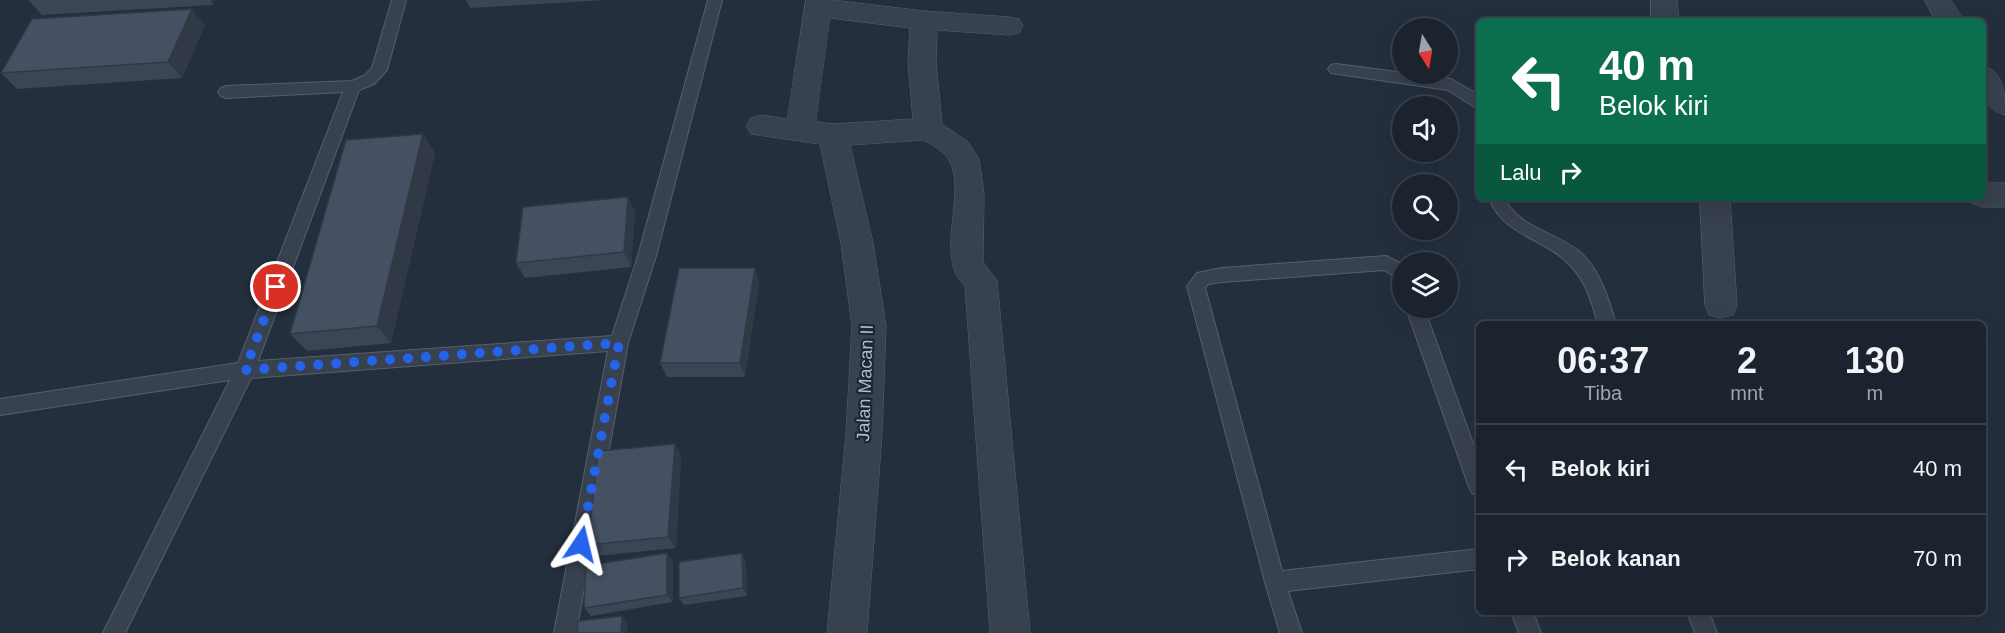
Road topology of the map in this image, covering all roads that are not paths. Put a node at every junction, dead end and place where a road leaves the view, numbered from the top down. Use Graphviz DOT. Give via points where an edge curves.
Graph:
graph roads {
  1 [pos="399,0"];
  2 [pos="715,0"];
  3 [pos="1664,0"];
  4 [pos="1938,0"];
  5 [pos="819,4"];
  6 [pos="1665,18"];
  7 [pos="1948,18"];
  8 [pos="924,20"];
  9 [pos="1009,26"];
  10 [pos="1986,63"];
  11 [pos="2005,64"];
  12 [pos="1336,69"];
  13 [pos="1986,79"];
  14 [pos="353,86"];
  15 [pos="226,92"];
  16 [pos="1476,101"];
  17 [pos="2005,105"];
  18 [pos="761,126"];
  19 [pos="928,129"];
  20 [pos="817,133"];
  21 [pos="1986,195"];
  22 [pos="2005,195"];
  23 [pos="1497,201"];
  24 [pos="1715,201"];
  25 [pos="1392,266"];
  26 [pos="1721,305"];
  27 [pos="1419,318"];
  28 [pos="1606,321"];
  29 [pos="619,343"];
  30 [pos="245,370"];
  31 [pos="0,407"];
  32 [pos="1476,479"];
  33 [pos="1476,559"];
  34 [pos="1275,582"];
  35 [pos="1523,615"];
  36 [pos="1699,615"];
  37 [pos="114,633"];
  38 [pos="565,633"];
  39 [pos="847,633"];
  40 [pos="1010,633"];
  41 [pos="1292,633"];
  42 [pos="1530,633"];
  43 [pos="1706,633"];
  1 -- 14 [label="lane" via="379,70 369,80"];
  2 -- 29 [label="lane" via="650,245"];
  3 -- 6 [label="street"];
  4 -- 7 [label="street"];
  5 -- 8 [label="street"];
  5 -- 20 [label="street"];
  8 -- 9 [label="street"];
  8 -- 19 [label="street" via="922,63"];
  10 -- 11 [label="street"];
  12 -- 16 [label="lane" via="1451,85"];
  13 -- 17 [label="street"];
  14 -- 15 [label="lane"];
  14 -- 30 [label="lane"];
  18 -- 20 [label="street"];
  19 -- 20 [label="street"];
  19 -- 40 [label="street" via="955,147 964,159 967,174 967,261 981,281"];
  20 -- 39 [label="street, Jalan Macan II" via="858,243 869,326"];
  21 -- 22 [label="street"];
  23 -- 28 [label="lane" via="1513,221 1575,258 1593,283"];
  24 -- 26 [label="street"];
  25 -- 34 [label="lane" via="1386,263 1221,275 1203,278 1196,286"];
  27 -- 32 [label="lane"];
  29 -- 30 [label="lane"];
  29 -- 38 [label="lane"];
  30 -- 31 [label="lane"];
  30 -- 37 [label="lane"];
  33 -- 34 [label="lane"];
  34 -- 41 [label="lane"];
  35 -- 42 [label="lane"];
  36 -- 43 [label="lane"];
}
